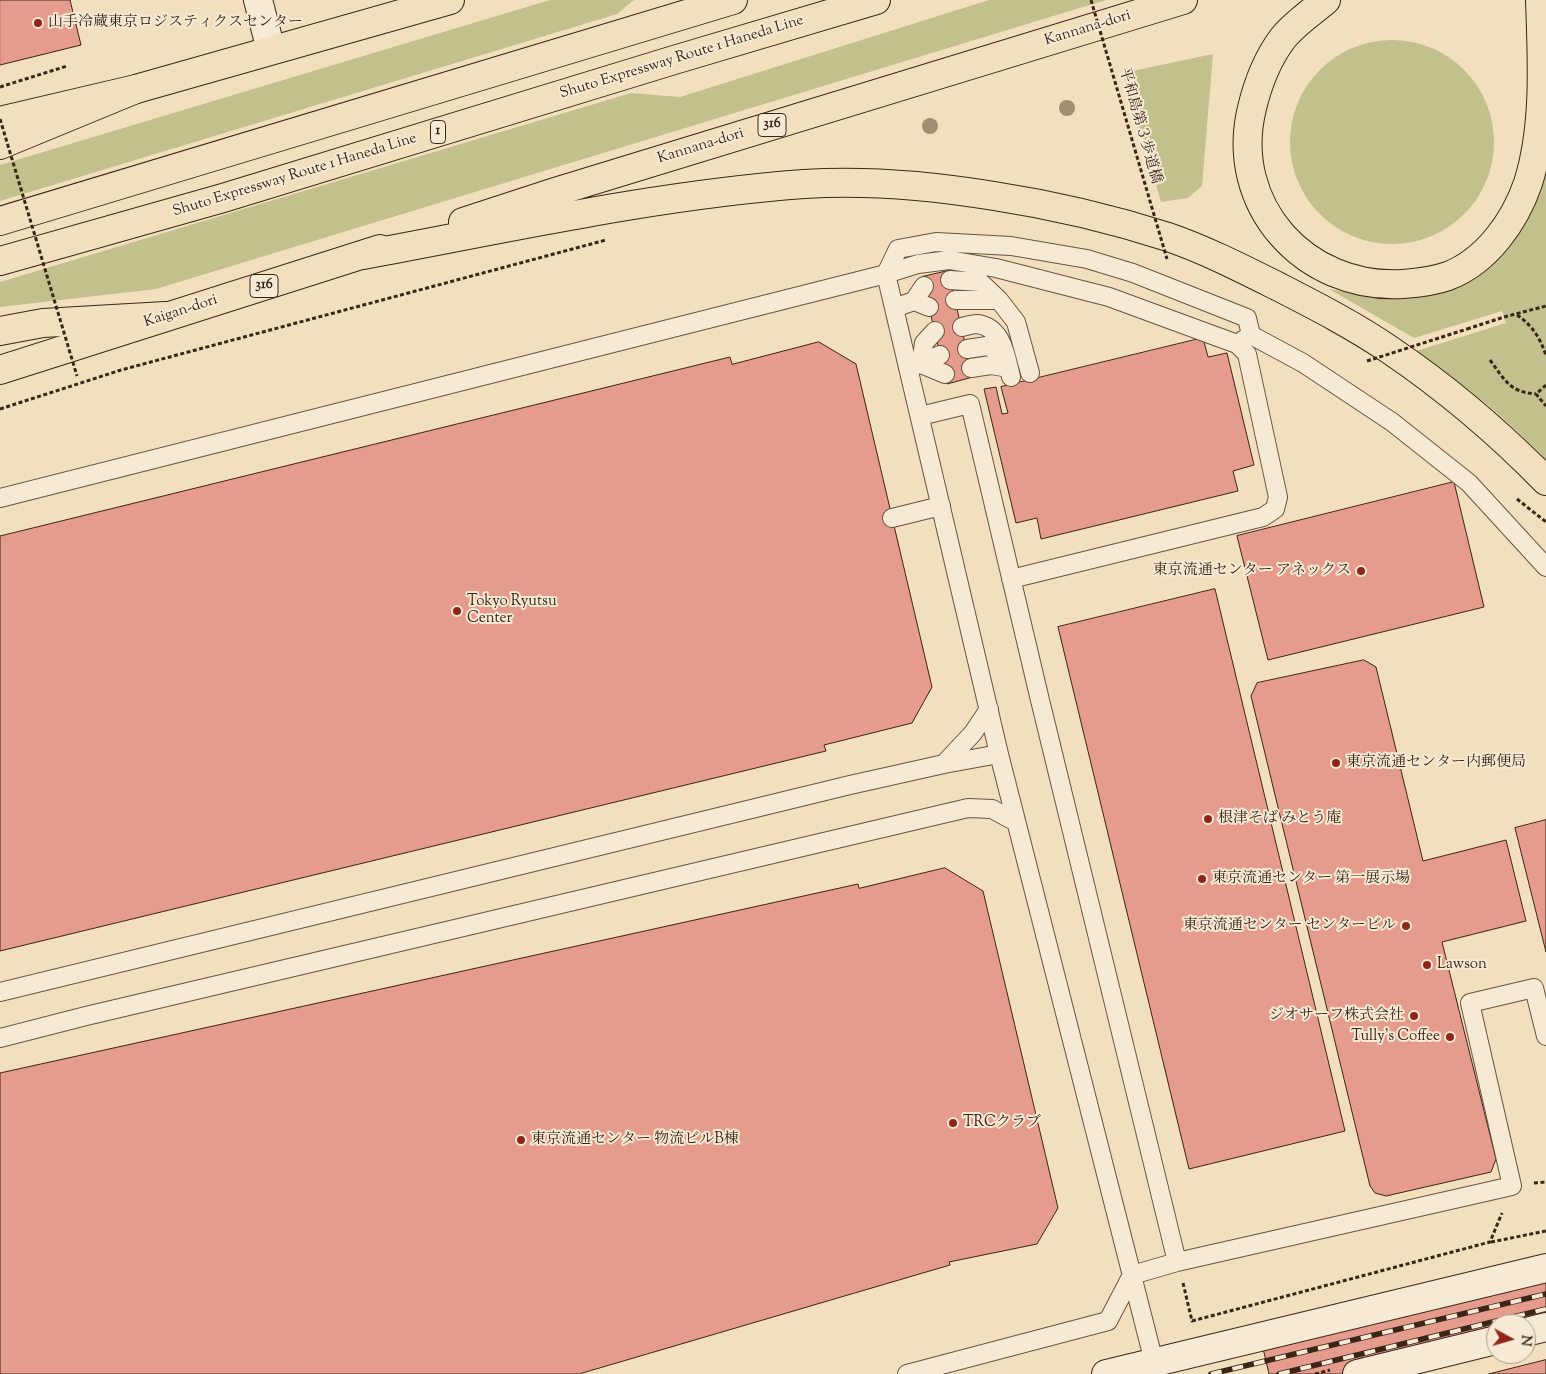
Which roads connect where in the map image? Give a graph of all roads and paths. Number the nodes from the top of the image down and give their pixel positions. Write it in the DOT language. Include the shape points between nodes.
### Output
graph roads {
  1 [pos="258,0"];
  2 [pos="450,0"];
  3 [pos="733,0"];
  4 [pos="876,0"];
  5 [pos="1091,0"];
  6 [pos="1184,0"];
  7 [pos="1326,0"];
  8 [pos="1540,0"];
  9 [pos="271,50"];
  10 [pos="67,66"];
  11 [pos="0,87"];
  12 [pos="136,89"];
  13 [pos="0,120"];
  14 [pos="0,145"];
  15 [pos="0,221"];
  16 [pos="363,255"];
  17 [pos="1166,259"];
  18 [pos="0,261"];
  19 [pos="886,274"];
  20 [pos="950,280"];
  21 [pos="922,298"];
  22 [pos="955,300"];
  23 [pos="999,300"];
  24 [pos="1546,306"];
  25 [pos="894,308"];
  26 [pos="1516,314"];
  27 [pos="166,316"];
  28 [pos="962,327"];
  29 [pos="0,331"];
  30 [pos="935,331"];
  31 [pos="1244,340"];
  32 [pos="967,349"];
  33 [pos="940,355"];
  34 [pos="1546,356"];
  35 [pos="1490,360"];
  36 [pos="1367,361"];
  37 [pos="915,366"];
  38 [pos="1008,366"];
  39 [pos="971,368"];
  40 [pos="0,370"];
  41 [pos="1030,373"];
  42 [pos="945,374"];
  43 [pos="77,376"];
  44 [pos="1546,385"];
  45 [pos="1536,394"];
  46 [pos="1546,406"];
  47 [pos="920,416"];
  48 [pos="1546,481"];
  49 [pos="0,498"];
  50 [pos="941,506"];
  51 [pos="892,518"];
  52 [pos="1546,567"];
  53 [pos="1011,579"];
  54 [pos="989,709"];
  55 [pos="999,754"];
  56 [pos="944,764"];
  57 [pos="1016,822"];
  58 [pos="0,992"];
  59 [pos="1546,1036"];
  60 [pos="0,1038"];
  61 [pos="1546,1182"];
  62 [pos="1512,1186"];
  63 [pos="1546,1231"];
  64 [pos="1490,1242"];
  65 [pos="1178,1262"];
  66 [pos="1546,1268"];
  67 [pos="1132,1275"];
  68 [pos="1486,1342"];
  69 [pos="1154,1362"];
  70 [pos="907,1374"];
  71 [pos="1106,1374"];
  72 [pos="1357,1374"];
  1 -- 9 [label="street"];
  2 -- 9 [label="main road"];
  3 -- 15 [label="main road"];
  4 -- 18 [label="main road, Shuto Expressway Route 1 Haneda Line / 1" via="223,198"];
  5 -- 17 [label="path, 平和島第３歩道橋, bridge"];
  6 -- 16 [label="main road, Kannana-dori / 316" via="555,192"];
  7 -- 8 [label="main road" via="1284,37 1270,58 1257,88 1247,150 1252,182 1265,212 1284,237 1307,258 1333,273 1361,282 1390,285 1421,283 1449,276 1476,260 1500,236 1517,209 1529,182 1541,117"];
  9 -- 12 [label="main road"];
  10 -- 11 [label="path"];
  12 -- 13 [label="main road"];
  12 -- 14 [label="main road"];
  13 -- 43 [label="path, bridge"];
  16 -- 27 [label="main road, Kaigan-dori / 316"];
  16 -- 48 [label="main road" via="655,201 806,184 952,189 1022,201 1170,238 1238,266 1319,308 1389,350 1456,400"];
  19 -- 25 [label="lane"];
  19 -- 31 [label="lane" via="918,264 949,260 996,268 1109,297"];
  19 -- 31 [label="lane" via="898,250 936,242 1011,246 1087,259 1133,273 1247,318"];
  19 -- 49 [label="lane"];
  20 -- 23 [label="lane" via="980,282"];
  21 -- 25 [label="lane"];
  22 -- 23 [label="lane"];
  23 -- 41 [label="lane" via="1016,322"];
  24 -- 26 [label="path"];
  25 -- 37 [label="lane"];
  26 -- 34 [label="path" via="1534,329"];
  26 -- 36 [label="path, bridge"];
  27 -- 29 [label="main road" via="43,324"];
  27 -- 40 [label="main road, Kaigan-dori / 316"];
  28 -- 38 [label="lane" via="977,324 991,330 1002,342"];
  30 -- 37 [label="lane" via="924,343"];
  31 -- 52 [label="lane" via="1303,363 1392,422 1469,483"];
  31 -- 53 [label="lane" via="1278,497 1275,509 1263,517"];
  32 -- 38 [label="lane" via="987,346"];
  33 -- 37 [label="lane"];
  35 -- 45 [label="path" via="1516,391"];
  37 -- 42 [label="lane"];
  37 -- 47 [label="lane"];
  38 -- 39 [label="lane"];
  44 -- 45 [label="path"];
  45 -- 46 [label="path"];
  47 -- 50 [label="lane"];
  47 -- 53 [label="lane" via="970,404"];
  50 -- 51 [label="lane"];
  50 -- 54 [label="lane"];
  53 -- 65 [label="lane"];
  54 -- 55 [label="lane"];
  54 -- 56 [label="lane" via="973,733"];
  55 -- 56 [label="lane"];
  55 -- 57 [label="lane"];
  56 -- 58 [label="lane"];
  57 -- 60 [label="lane" via="992,809 968,808"];
  57 -- 67 [label="lane"];
  59 -- 62 [label="lane" via="1534,988 1470,1003"];
  61 -- 62 [label="path"];
  62 -- 64 [label="path"];
  62 -- 65 [label="lane"];
  63 -- 64 [label="path"];
  64 -- 65 [label="path" via="1192,1321"];
  65 -- 67 [label="lane"];
  66 -- 69 [label="street"];
  67 -- 69 [label="lane"];
  67 -- 70 [label="lane" via="1108,1321"];
  68 -- 72 [label="street"];
  69 -- 71 [label="street"];
}
